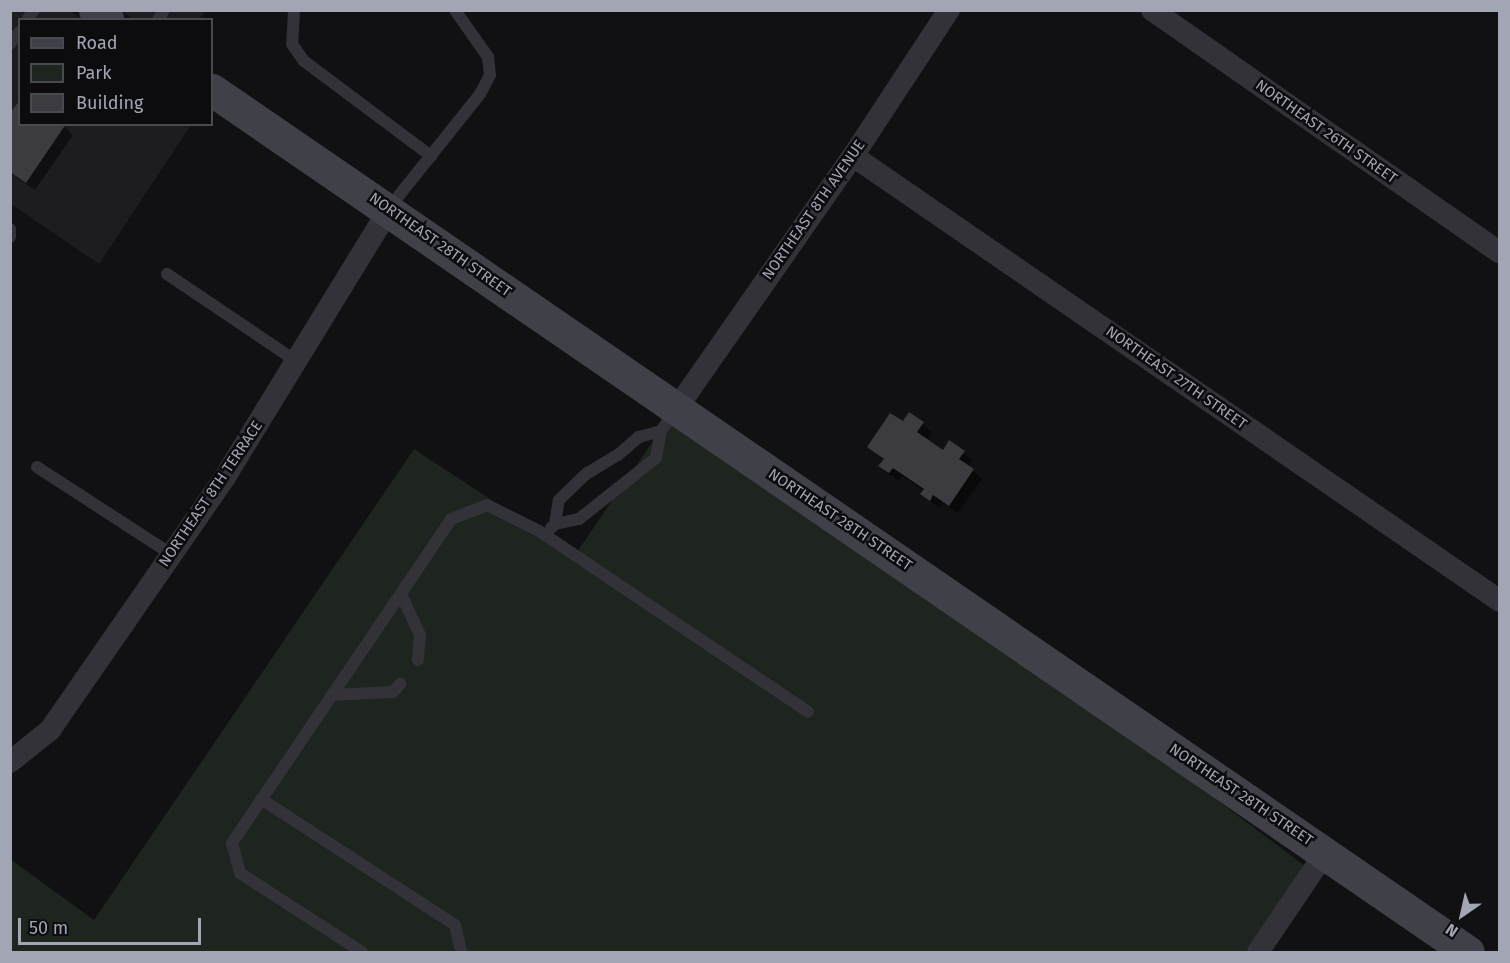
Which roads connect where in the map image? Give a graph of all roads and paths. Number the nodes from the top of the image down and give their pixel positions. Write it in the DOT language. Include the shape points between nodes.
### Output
graph roads {
  1 [pos="294,10"];
  2 [pos="455,10"];
  3 [pos="949,10"];
  4 [pos="1152,10"];
  5 [pos="213,91"];
  6 [pos="431,156"];
  7 [pos="852,156"];
  8 [pos="388,209"];
  9 [pos="10,229"];
  10 [pos="10,237"];
  11 [pos="1500,253"];
  12 [pos="167,274"];
  13 [pos="296,361"];
  14 [pos="669,419"];
  15 [pos="37,467"];
  16 [pos="555,524"];
  17 [pos="544,535"];
  18 [pos="171,554"];
  19 [pos="401,594"];
  20 [pos="1500,601"];
  21 [pos="418,660"];
  22 [pos="400,684"];
  23 [pos="332,695"];
  24 [pos="808,712"];
  25 [pos="10,762"];
  26 [pos="261,799"];
  27 [pos="1325,854"];
  28 [pos="362,952"];
  29 [pos="461,952"];
  30 [pos="1258,952"];
  31 [pos="1468,952"];
  1 -- 6 [label="lane" via="292,44 304,61"];
  2 -- 6 [label="lane" via="488,57 490,75 480,94"];
  3 -- 7 [label="street, NORTHEAST 8TH AVENUE"];
  4 -- 11 [label="street, NORTHEAST 26TH STREET"];
  5 -- 8 [label="street, NORTHEAST 28TH STREET"];
  6 -- 8 [label="lane"];
  7 -- 14 [label="street, NORTHEAST 8TH AVENUE"];
  7 -- 20 [label="street, NORTHEAST 27TH STREET"];
  8 -- 13 [label="street, NORTHEAST 8TH TERRACE"];
  8 -- 14 [label="street, NORTHEAST 28TH STREET"];
  9 -- 10 [label="lane"];
  12 -- 13 [label="lane"];
  13 -- 18 [label="street, NORTHEAST 8TH TERRACE" via="225,477"];
  14 -- 16 [label="lane" via="586,474 559,500"];
  14 -- 16 [label="lane" via="656,458 579,519"];
  14 -- 27 [label="street, NORTHEAST 28TH STREET"];
  15 -- 18 [label="lane"];
  16 -- 17 [label="lane"];
  17 -- 19 [label="lane" via="487,505 451,519"];
  17 -- 24 [label="lane"];
  18 -- 25 [label="street, NORTHEAST 8TH TERRACE" via="50,730"];
  19 -- 21 [label="lane" via="420,635"];
  19 -- 23 [label="lane"];
  22 -- 23 [label="lane" via="393,692"];
  23 -- 26 [label="lane"];
  26 -- 28 [label="lane" via="231,843 240,873"];
  26 -- 29 [label="lane" via="456,925"];
  27 -- 30 [label="street"];
  27 -- 31 [label="street, NORTHEAST 28TH STREET"];
}
